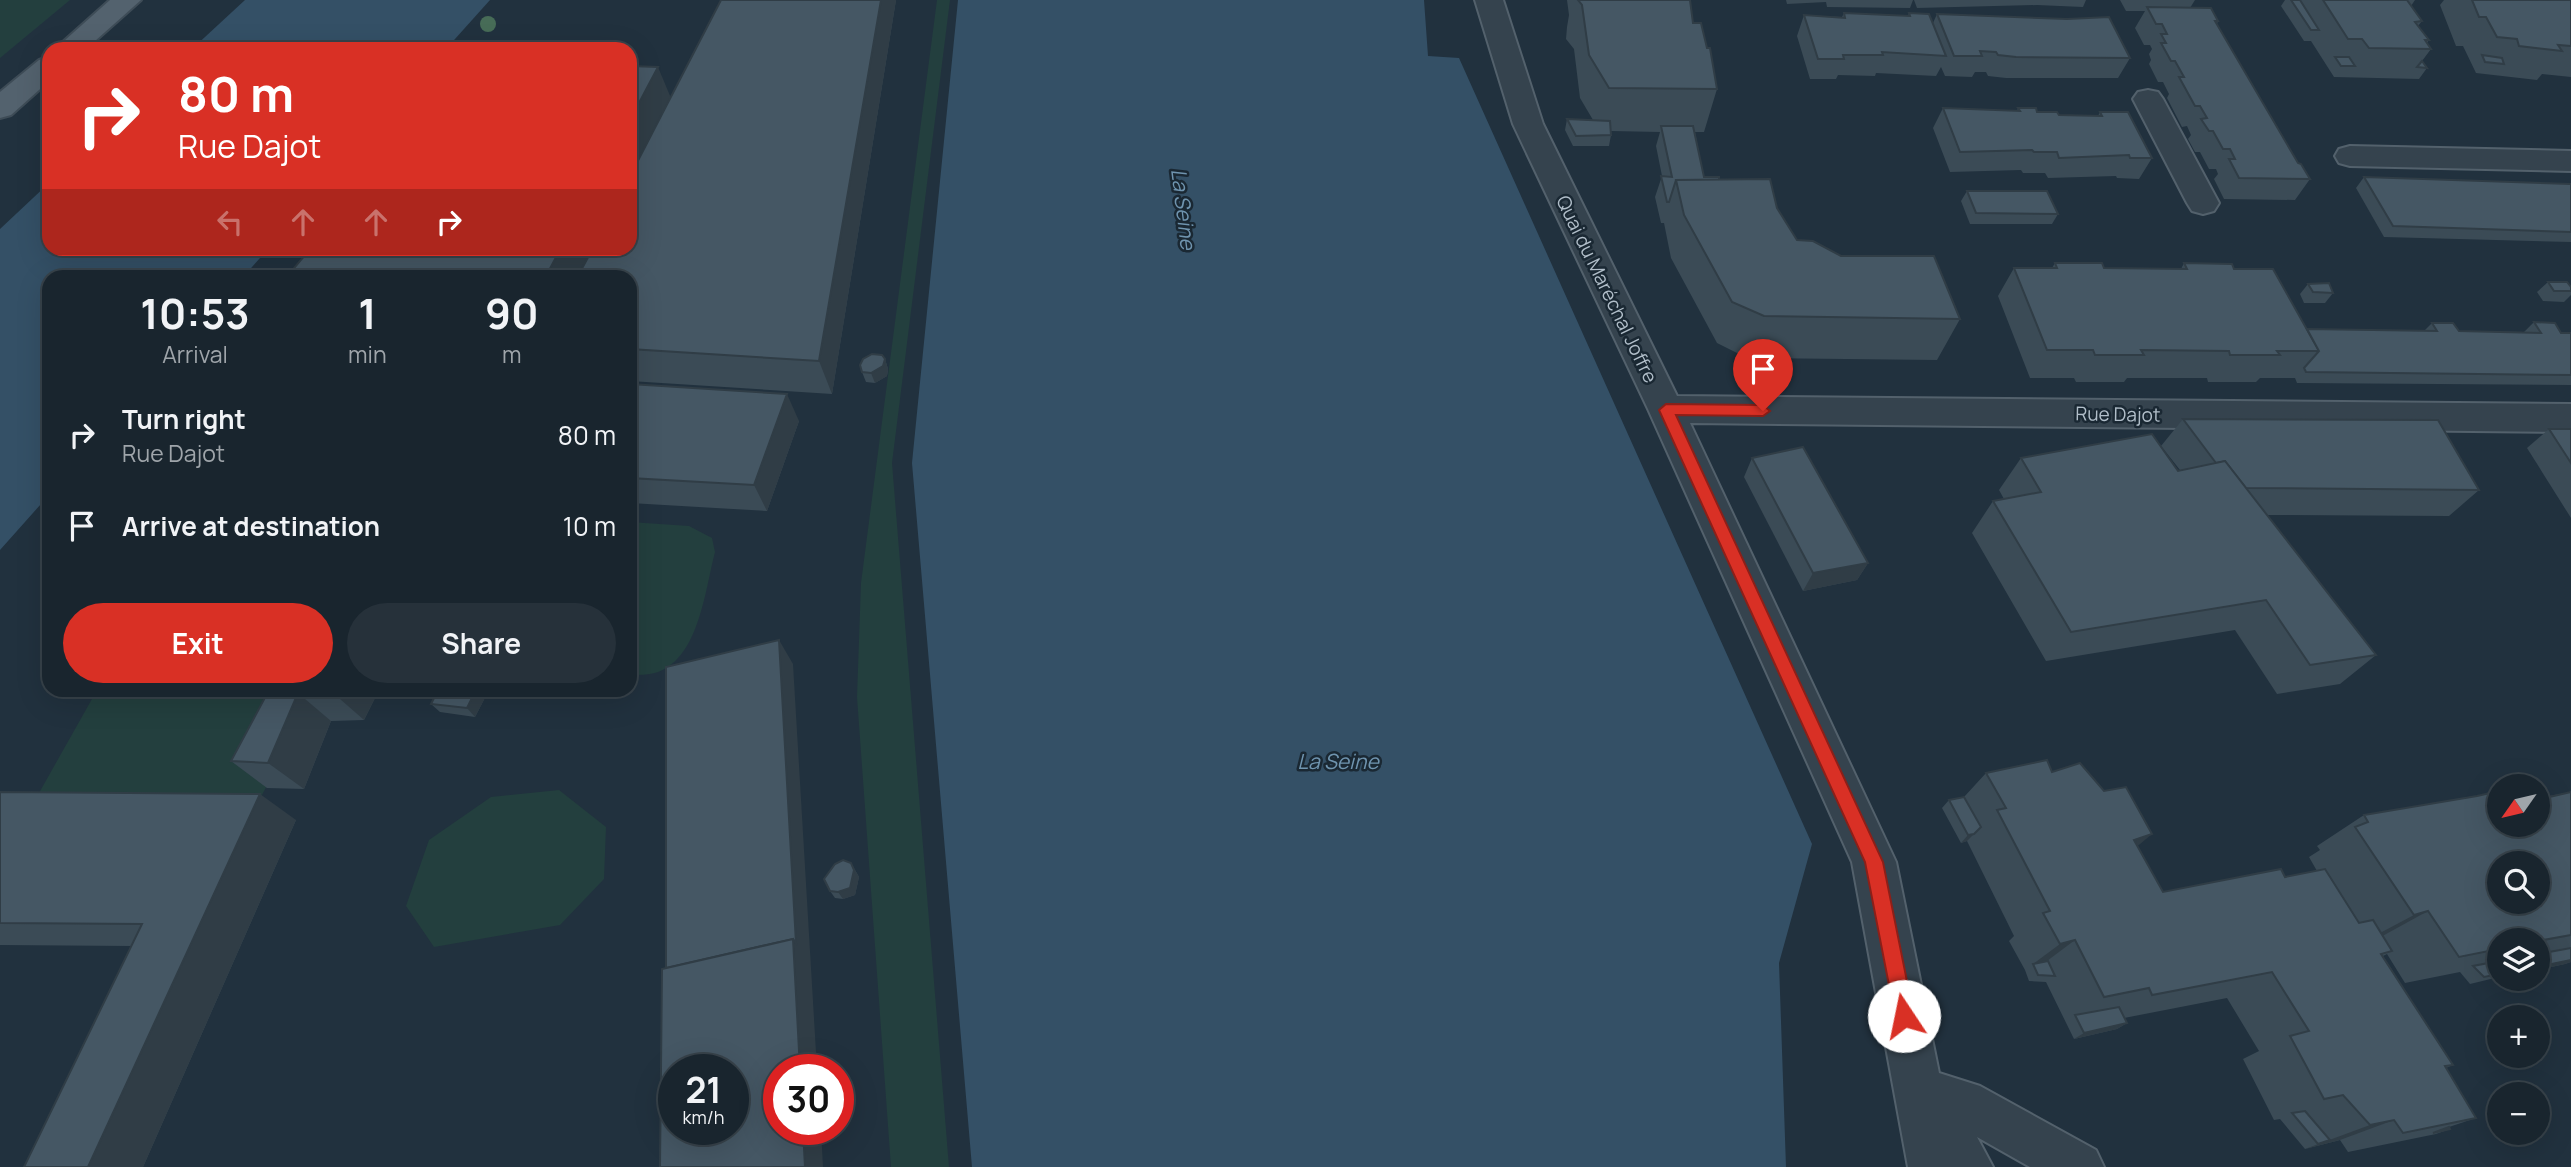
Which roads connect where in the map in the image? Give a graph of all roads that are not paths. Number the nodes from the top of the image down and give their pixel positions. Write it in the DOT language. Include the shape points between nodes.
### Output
graph roads {
  1 [pos="127,0"];
  2 [pos="1489,0"];
  3 [pos="77,42"];
  4 [pos="42,72"];
  5 [pos="2148,99"];
  6 [pos="0,108"];
  7 [pos="2350,156"];
  8 [pos="2571,161"];
  9 [pos="2203,203"];
  10 [pos="1666,410"];
  11 [pos="2571,418"];
  12 [pos="1920,1093"];
  13 [pos="1933,1167"];
  14 [pos="1968,1167"];
  15 [pos="2079,1167"];
  1 -- 3 [label="main road"];
  2 -- 10 [label="street, Quai du Maréchal Joffre" via="1528,124"];
  4 -- 6 [label="main road"];
  5 -- 9 [label="street"];
  7 -- 8 [label="street"];
  10 -- 11 [label="street, Rue Dajot"];
  10 -- 12 [label="street, Quai du Maréchal Joffre" via="1874,862"];
  12 -- 13 [label="street, Quai du Maréchal Joffre"];
  12 -- 14 [label="street"];
  12 -- 15 [label="street" via="1963,1103"];
}
